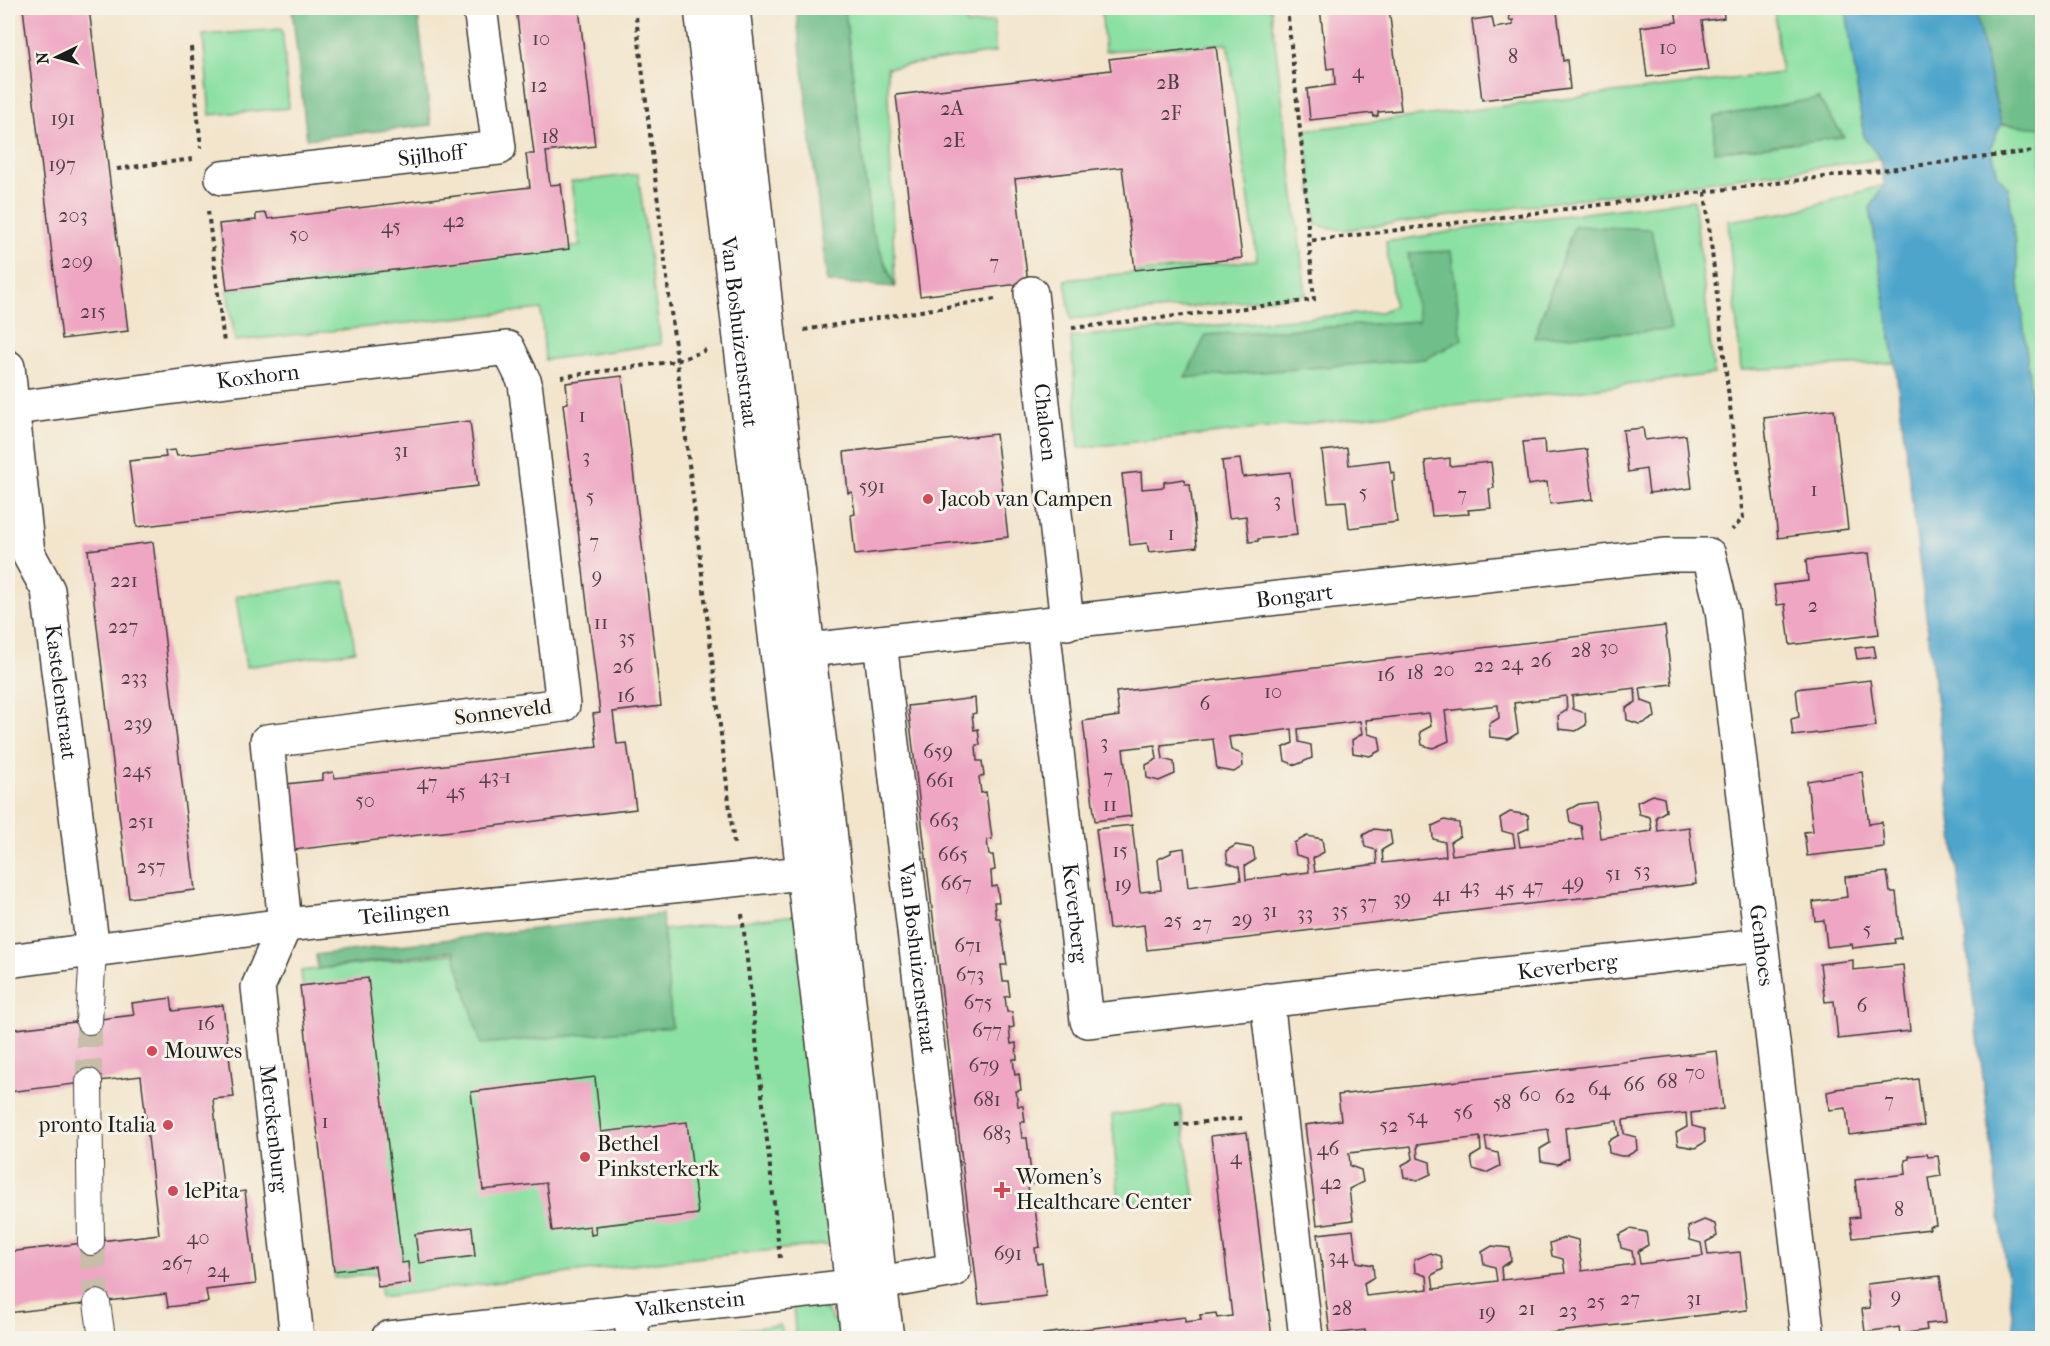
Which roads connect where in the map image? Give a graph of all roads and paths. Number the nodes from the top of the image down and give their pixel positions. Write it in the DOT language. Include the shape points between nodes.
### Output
graph roads {
  1 [pos="480,8"];
  2 [pos="635,8"];
  3 [pos="701,8"];
  4 [pos="733,8"];
  5 [pos="1287,8"];
  6 [pos="191,47"];
  7 [pos="2043,150"];
  8 [pos="117,169"];
  9 [pos="222,178"];
  10 [pos="1705,192"];
  11 [pos="1309,241"];
  12 [pos="1031,293"];
  13 [pos="1035,332"];
  14 [pos="754,337"];
  15 [pos="508,348"];
  16 [pos="677,361"];
  17 [pos="8,368"];
  18 [pos="228,380"];
  19 [pos="525,383"];
  20 [pos="10,409"];
  21 [pos="1708,555"];
  22 [pos="1055,624"];
  23 [pos="880,642"];
  24 [pos="809,650"];
  25 [pos="777,655"];
  26 [pos="835,869"];
  27 [pos="803,873"];
  28 [pos="738,881"];
  29 [pos="285,925"];
  30 [pos="1761,945"];
  31 [pos="93,951"];
  32 [pos="8,961"];
  33 [pos="1267,1000"];
  34 [pos="88,1021"];
  35 [pos="89,1082"];
  36 [pos="1280,1114"];
  37 [pos="1175,1125"];
  38 [pos="90,1242"];
  39 [pos="866,1285"];
  40 [pos="784,1294"];
  41 [pos="97,1303"];
  42 [pos="631,1324"];
  43 [pos="102,1338"];
  44 [pos="297,1338"];
  45 [pos="388,1338"];
  46 [pos="858,1338"];
  47 [pos="887,1338"];
  48 [pos="1306,1338"];
  49 [pos="1808,1338"];
  1 -- 9 [label="street, Sijlhoff" via="499,148"];
  2 -- 16 [label="path"];
  3 -- 14 [label="street, Van Boshuizenstraat"];
  4 -- 14 [label="street, Van Boshuizenstraat"];
  5 -- 11 [label="path"];
  6 -- 8 [label="path" via="202,158"];
  7 -- 10 [label="path"];
  9 -- 18 [label="path" via="206,189"];
  10 -- 11 [label="path"];
  10 -- 21 [label="path" via="1743,518"];
  11 -- 13 [label="path" via="1314,300"];
  12 -- 13 [label="street, Chaloen"];
  12 -- 14 [label="path"];
  13 -- 22 [label="street, Chaloen"];
  14 -- 16 [label="path"];
  14 -- 24 [label="street, Van Boshuizenstraat"];
  14 -- 25 [label="street, Van Boshuizenstraat"];
  15 -- 18 [label="street, Koxhorn"];
  15 -- 19 [label="street, Sonneveld"];
  16 -- 19 [label="path"];
  16 -- 28 [label="path"];
  17 -- 20 [label="street, Kastelenstraat"];
  18 -- 20 [label="street, Koxhorn"];
  19 -- 29 [label="street, Sonneveld" via="562,705 267,741"];
  20 -- 31 [label="street, Kastelenstraat" via="28,553 48,590"];
  21 -- 22 [label="street, Bongart" via="1655,556"];
  21 -- 30 [label="street, Genhoes" via="1722,610"];
  22 -- 23 [label="street, Bongart"];
  22 -- 33 [label="street, Keverberg" via="1087,1021"];
  23 -- 24 [label="street"];
  23 -- 39 [label="street, Van Boshuizenstraat" via="954,1270"];
  24 -- 25 [label="street"];
  24 -- 26 [label="street, Van Boshuizenstraat"];
  25 -- 27 [label="street, Van Boshuizenstraat"];
  26 -- 27 [label="street"];
  26 -- 39 [label="street, Van Boshuizenstraat"];
  27 -- 28 [label="street, Teilingen"];
  27 -- 39 [label="street, Van Boshuizenstraat"];
  28 -- 29 [label="street, Teilingen"];
  28 -- 40 [label="path"];
  29 -- 31 [label="street, Teilingen"];
  29 -- 44 [label="street, Merckenburg" via="258,987"];
  30 -- 33 [label="street, Keverberg"];
  30 -- 49 [label="street, Genhoes"];
  31 -- 32 [label="street, Teilingen"];
  31 -- 34 [label="street, Kastelenstraat"];
  33 -- 36 [label="street"];
  35 -- 38 [label="street"];
  36 -- 37 [label="path"];
  36 -- 48 [label="street"];
  39 -- 40 [label="street, Valkenstein"];
  39 -- 46 [label="street, Van Boshuizenstraat"];
  39 -- 47 [label="street, Van Boshuizenstraat"];
  40 -- 42 [label="street, Valkenstein"];
  41 -- 43 [label="street"];
  42 -- 45 [label="street, Valkenstein"];
}
